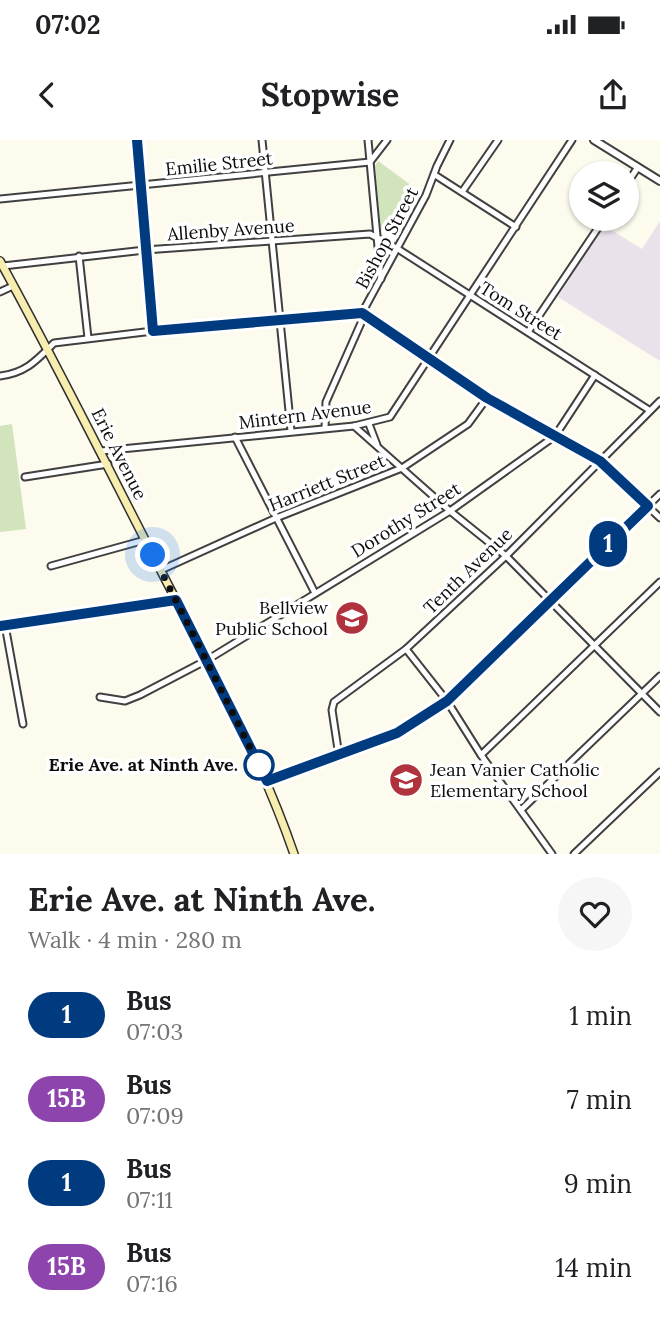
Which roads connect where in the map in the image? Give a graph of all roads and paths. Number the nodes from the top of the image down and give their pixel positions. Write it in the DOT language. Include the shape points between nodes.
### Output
graph roads {
  1 [pos="136,140"];
  2 [pos="262,140"];
  3 [pos="368,140"];
  4 [pos="387,140"];
  5 [pos="450,140"];
  6 [pos="498,140"];
  7 [pos="572,140"];
  8 [pos="594,140"];
  9 [pos="628,161"];
  10 [pos="370,162"];
  11 [pos="639,168"];
  12 [pos="265,173"];
  13 [pos="435,175"];
  14 [pos="660,181"];
  15 [pos="139,186"];
  16 [pos="462,192"];
  17 [pos="0,199"];
  18 [pos="516,227"];
  19 [pos="596,231"];
  20 [pos="377,237"];
  21 [pos="271,242"];
  22 [pos="398,249"];
  23 [pos="145,250"];
  24 [pos="79,257"];
  25 [pos="1,263"];
  26 [pos="381,279"];
  27 [pos="13,286"];
  28 [pos="0,292"];
  29 [pos="471,296"];
  30 [pos="362,313"];
  31 [pos="279,319"];
  32 [pos="153,331"];
  33 [pos="528,332"];
  34 [pos="88,338"];
  35 [pos="47,350"];
  36 [pos="430,358"];
  37 [pos="595,375"];
  38 [pos="0,376"];
  39 [pos="487,398"];
  40 [pos="660,401"];
  41 [pos="649,410"];
  42 [pos="369,424"];
  43 [pos="354,426"];
  44 [pos="325,428"];
  45 [pos="291,431"];
  46 [pos="555,436"];
  47 [pos="235,437"];
  48 [pos="377,445"];
  49 [pos="101,451"];
  50 [pos="600,461"];
  51 [pos="108,464"];
  52 [pos="402,468"];
  53 [pos="25,477"];
  54 [pos="660,494"];
  55 [pos="648,506"];
  56 [pos="450,511"];
  57 [pos="276,518"];
  58 [pos="660,518"];
  59 [pos="145,540"];
  60 [pos="506,556"];
  61 [pos="51,566"];
  62 [pos="160,570"];
  63 [pos="660,582"];
  64 [pos="315,593"];
  65 [pos="176,600"];
  66 [pos="549,601"];
  67 [pos="2,626"];
  68 [pos="595,646"];
  69 [pos="406,649"];
  70 [pos="207,660"];
  71 [pos="660,676"];
  72 [pos="642,693"];
  73 [pos="100,697"];
  74 [pos="447,701"];
  75 [pos="660,712"];
  76 [pos="23,724"];
  77 [pos="481,755"];
  78 [pos="339,756"];
  79 [pos="660,772"];
  80 [pos="267,781"];
  81 [pos="521,810"];
  82 [pos="294,854"];
  83 [pos="552,854"];
  84 [pos="573,854"];
  1 -- 15 [label="street"];
  2 -- 12 [label="street"];
  3 -- 10 [label="street"];
  4 -- 10 [label="street"];
  5 -- 13 [label="street, Bishop Street"];
  6 -- 16 [label="street"];
  7 -- 18 [label="street, Mintern Avenue"];
  8 -- 9 [label="street"];
  10 -- 12 [label="street, Emilie Street"];
  10 -- 20 [label="street"];
  11 -- 14 [label="street"];
  12 -- 15 [label="street, Emilie Street"];
  12 -- 21 [label="street"];
  13 -- 16 [label="street"];
  13 -- 22 [label="street, Bishop Street"];
  15 -- 17 [label="street, Emilie Street"];
  15 -- 23 [label="street"];
  16 -- 18 [label="street"];
  18 -- 29 [label="street, Mintern Avenue"];
  19 -- 33 [label="street"];
  20 -- 21 [label="street, Allenby Avenue"];
  20 -- 22 [label="street, Tom Street"];
  20 -- 26 [label="street"];
  21 -- 23 [label="street, Allenby Avenue"];
  21 -- 31 [label="street"];
  22 -- 26 [label="street, Bishop Street"];
  22 -- 29 [label="street, Tom Street"];
  23 -- 24 [label="street, Allenby Avenue"];
  23 -- 32 [label="street"];
  24 -- 25 [label="street, Allenby Avenue"];
  24 -- 34 [label="street"];
  25 -- 27 [label="main road, Erie Avenue"];
  26 -- 30 [label="street, Bishop Street"];
  27 -- 28 [label="street"];
  27 -- 35 [label="main road, Erie Avenue"];
  29 -- 33 [label="street, Tom Street"];
  29 -- 36 [label="street, Mintern Avenue"];
  30 -- 31 [label="street"];
  30 -- 36 [label="street"];
  30 -- 44 [label="street, Bishop Street" via="326,402"];
  31 -- 32 [label="street"];
  31 -- 45 [label="street"];
  32 -- 34 [label="street"];
  33 -- 37 [label="street, Tom Street"];
  34 -- 35 [label="street" via="54,343"];
  35 -- 38 [label="street" via="14,374"];
  35 -- 49 [label="main road, Erie Avenue"];
  36 -- 39 [label="street"];
  36 -- 42 [label="street, Mintern Avenue" via="390,417"];
  37 -- 41 [label="street, Tom Street"];
  37 -- 46 [label="street, Dorothy Street"];
  39 -- 46 [label="street"];
  39 -- 52 [label="street, Harriett Street" via="468,424"];
  40 -- 41 [label="street, Tenth Avenue"];
  41 -- 50 [label="street, Tenth Avenue"];
  42 -- 43 [label="street, Mintern Avenue"];
  42 -- 48 [label="street"];
  43 -- 44 [label="street, Mintern Avenue"];
  43 -- 48 [label="street"];
  44 -- 45 [label="street, Mintern Avenue"];
  45 -- 47 [label="street, Mintern Avenue"];
  46 -- 50 [label="street"];
  46 -- 56 [label="street, Dorothy Street"];
  47 -- 49 [label="street, Mintern Avenue"];
  47 -- 57 [label="street"];
  48 -- 52 [label="street"];
  49 -- 51 [label="main road, Erie Avenue"];
  50 -- 55 [label="street"];
  50 -- 60 [label="street, Tenth Avenue"];
  51 -- 53 [label="street"];
  51 -- 59 [label="main road, Erie Avenue"];
  52 -- 56 [label="street"];
  52 -- 57 [label="street, Harriett Street"];
  54 -- 55 [label="street"];
  55 -- 58 [label="street"];
  55 -- 66 [label="street"];
  56 -- 60 [label="street"];
  56 -- 64 [label="street, Dorothy Street"];
  57 -- 62 [label="street, Harriett Street"];
  57 -- 64 [label="street"];
  59 -- 61 [label="street"];
  59 -- 62 [label="main road, Erie Avenue"];
  60 -- 66 [label="street"];
  60 -- 69 [label="street, Tenth Avenue"];
  62 -- 65 [label="main road, Erie Avenue"];
  63 -- 68 [label="street"];
  64 -- 70 [label="street, Dorothy Street"];
  65 -- 67 [label="street"];
  65 -- 70 [label="main road, Erie Avenue"];
  66 -- 68 [label="street"];
  66 -- 74 [label="street"];
  67 -- 76 [label="street"];
  68 -- 72 [label="street"];
  68 -- 77 [label="street"];
  69 -- 74 [label="street"];
  69 -- 78 [label="street, Tenth Avenue" via="334,702 331,710"];
  70 -- 73 [label="street, Dorothy Street" via="125,701"];
  70 -- 80 [label="main road, Erie Avenue"];
  71 -- 72 [label="street"];
  72 -- 75 [label="street"];
  72 -- 81 [label="street"];
  74 -- 77 [label="street"];
  74 -- 78 [label="street" via="397,733"];
  77 -- 81 [label="street"];
  78 -- 80 [label="street"];
  79 -- 84 [label="street"];
  80 -- 82 [label="main road, Erie Avenue"];
  81 -- 83 [label="street"];
}
